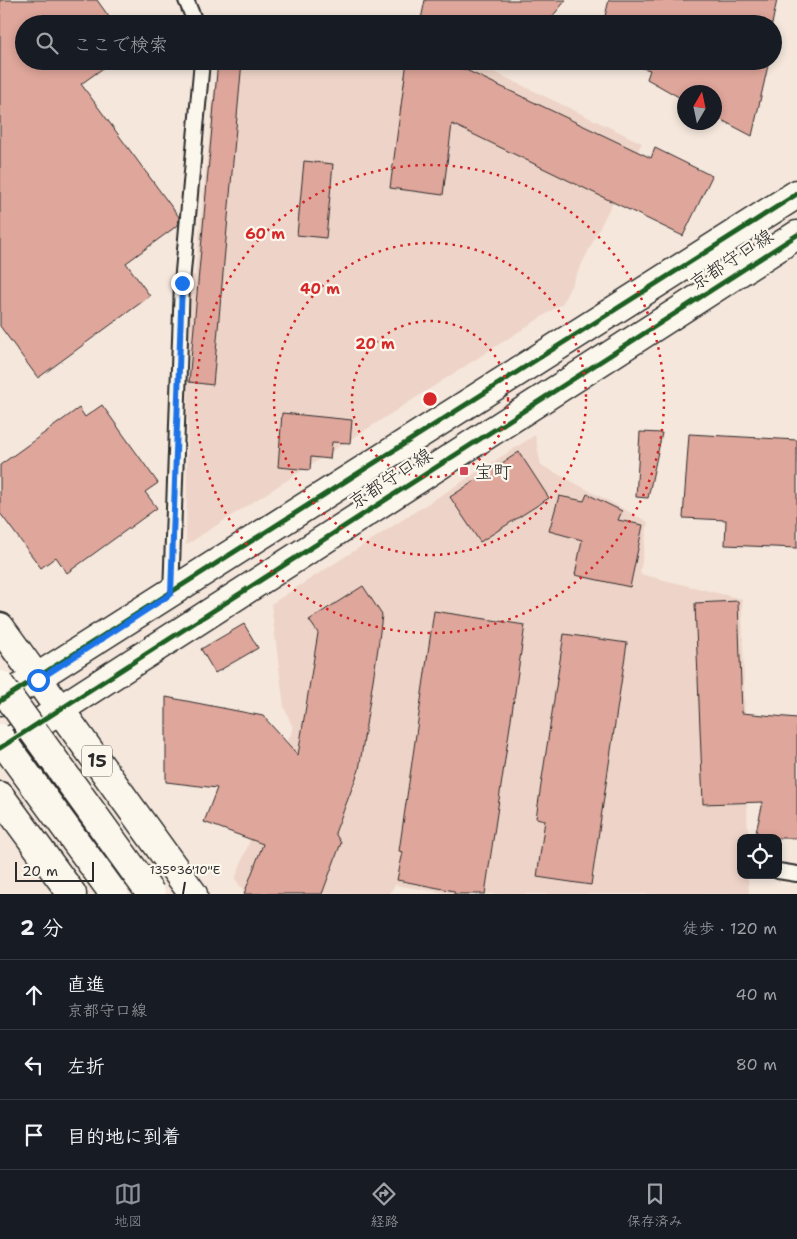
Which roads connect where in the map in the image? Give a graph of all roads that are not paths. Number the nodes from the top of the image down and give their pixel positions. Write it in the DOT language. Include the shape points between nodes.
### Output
graph roads {
  1 [pos="186,0"];
  2 [pos="192,15"];
  3 [pos="201,70"];
  4 [pos="797,194"];
  5 [pos="797,234"];
  6 [pos="171,594"];
  7 [pos="0,627"];
  8 [pos="38,680"];
  9 [pos="0,685"];
  10 [pos="0,702"];
  11 [pos="59,709"];
  12 [pos="0,738"];
  13 [pos="0,748"];
  14 [pos="0,796"];
  15 [pos="782,872"];
  16 [pos="797,874"];
  17 [pos="72,894"];
  18 [pos="114,894"];
  19 [pos="151,894"];
  20 [pos="193,894"];
  1 -- 2 [label="lane"];
  3 -- 6 [label="lane" via="182,283"];
  4 -- 6 [label="main road, 京都守口線"];
  5 -- 11 [label="main road, 京都守口線"];
  6 -- 8 [label="main road, 京都守口線"];
  7 -- 8 [label="main road, 15"];
  8 -- 10 [label="main road, 京都守口線"];
  8 -- 11 [label="main road, 15"];
  9 -- 19 [label="main road, 15, bridge"];
  11 -- 13 [label="main road, 京都守口線"];
  11 -- 20 [label="main road, 15"];
  12 -- 18 [label="main road, bridge"];
  14 -- 17 [label="main road"];
  15 -- 16 [label="lane"];
}
